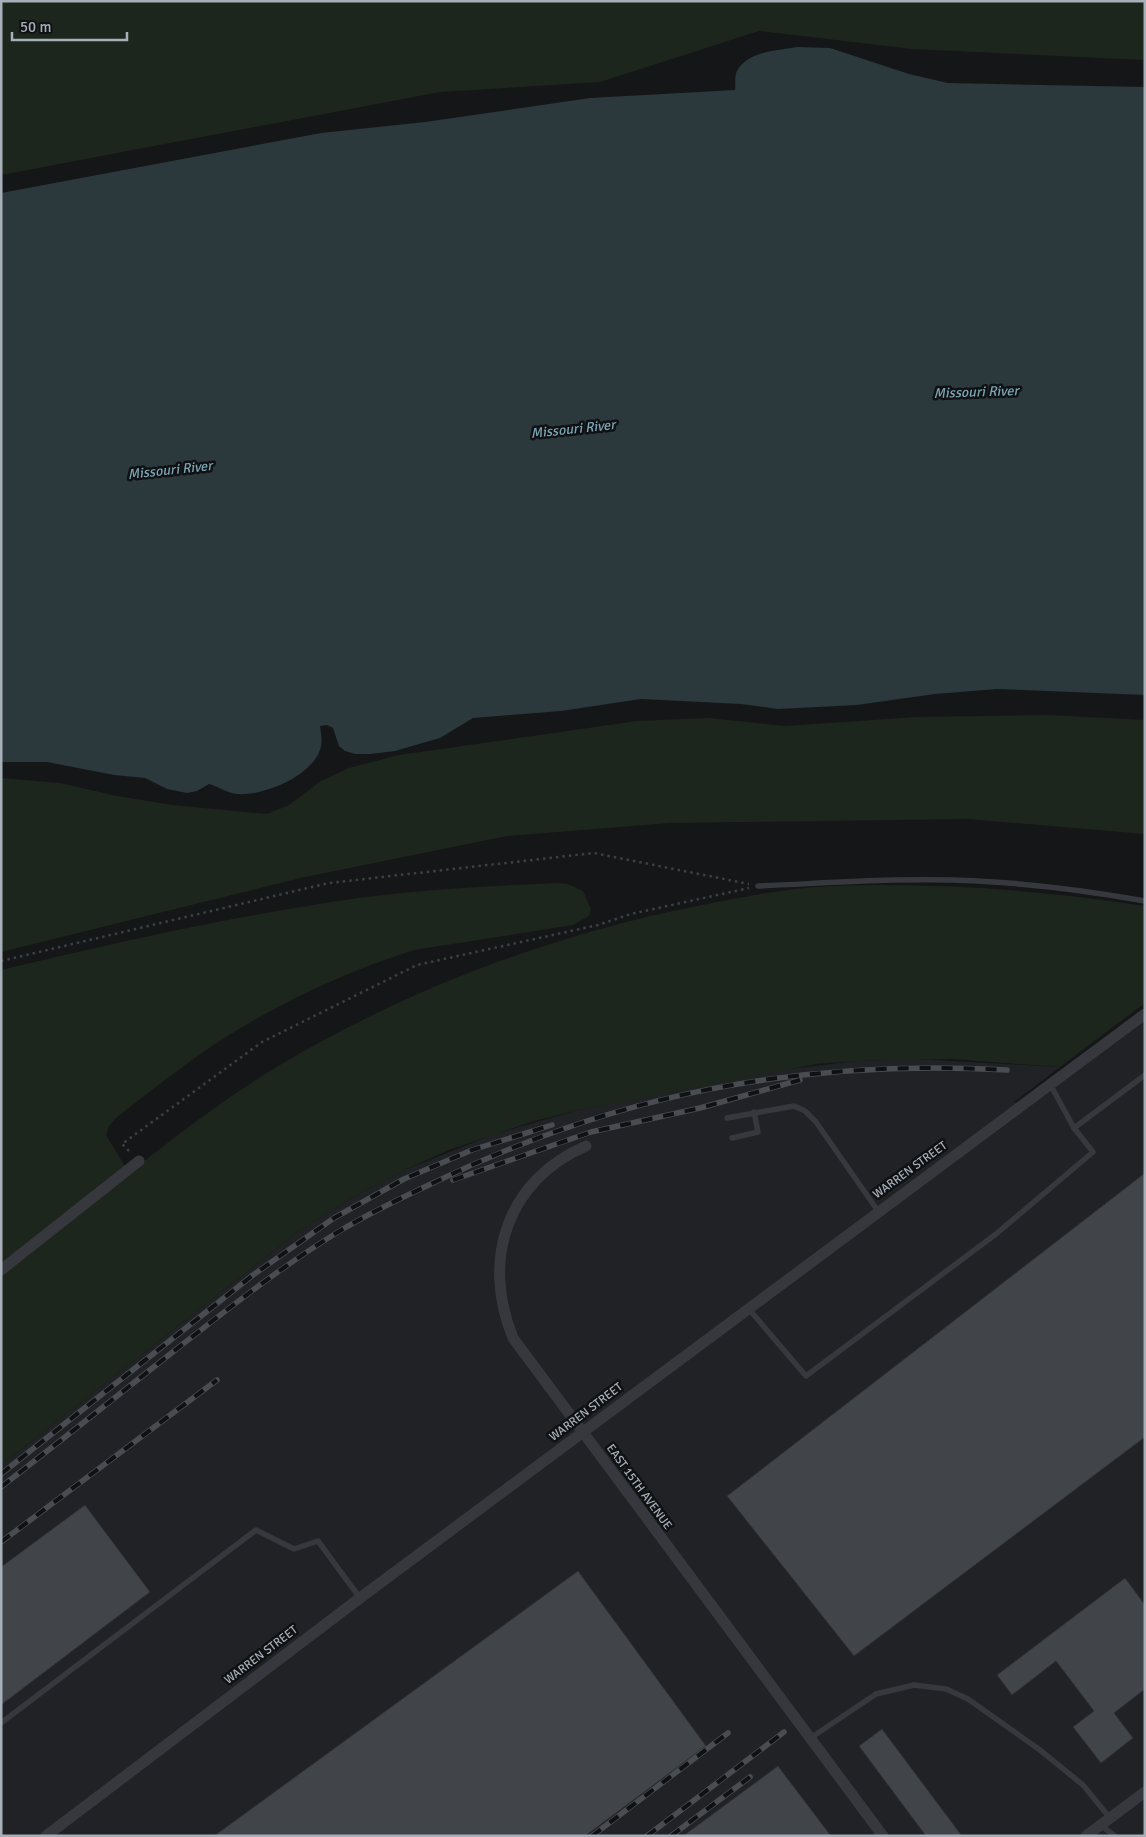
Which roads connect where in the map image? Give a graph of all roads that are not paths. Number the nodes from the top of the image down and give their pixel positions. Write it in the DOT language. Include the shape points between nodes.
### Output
graph roads {
  1 [pos="758,886"];
  2 [pos="1145,901"];
  3 [pos="1145,1014"];
  4 [pos="1145,1075"];
  5 [pos="1050,1084"];
  6 [pos="754,1112"];
  7 [pos="727,1118"];
  8 [pos="1074,1128"];
  9 [pos="732,1138"];
  10 [pos="586,1146"];
  11 [pos="138,1161"];
  12 [pos="878,1211"];
  13 [pos="1,1270"];
  14 [pos="748,1308"];
  15 [pos="582,1432"];
  16 [pos="360,1598"];
  17 [pos="1,1723"];
  18 [pos="809,1738"];
  19 [pos="1145,1792"];
  20 [pos="1110,1818"];
  21 [pos="1100,1825"];
  22 [pos="46,1836"];
  23 [pos="883,1836"];
  24 [pos="1086,1836"];
  25 [pos="1115,1836"];
  1 -- 2 [label="lane" via="867,881 977,881 1082,889"];
  3 -- 5 [label="street, WARREN STREET"];
  4 -- 8 [label="lane"];
  5 -- 8 [label="lane"];
  5 -- 12 [label="street, WARREN STREET"];
  6 -- 7 [label="lane"];
  6 -- 9 [label="lane" via="758,1132"];
  6 -- 12 [label="lane" via="794,1106 805,1111"];
  8 -- 14 [label="lane" via="1093,1152 996,1234 806,1376"];
  10 -- 15 [label="street, EAST 15TH AVENUE" via="556,1162 527,1192 505,1234 499,1257 498,1281 504,1316 513,1338"];
  11 -- 13 [label="street"];
  12 -- 14 [label="street, WARREN STREET"];
  14 -- 15 [label="street, WARREN STREET"];
  15 -- 16 [label="street, WARREN STREET"];
  15 -- 18 [label="street, EAST 15TH AVENUE"];
  16 -- 17 [label="lane" via="318,1541 294,1549 256,1530"];
  16 -- 22 [label="street, WARREN STREET"];
  18 -- 20 [label="lane" via="876,1694 914,1685 946,1689 968,1699 1040,1750 1083,1785"];
  18 -- 23 [label="street, EAST 15TH AVENUE"];
  19 -- 20 [label="street"];
  20 -- 21 [label="street"];
  21 -- 24 [label="street"];
  21 -- 25 [label="lane"];
}
